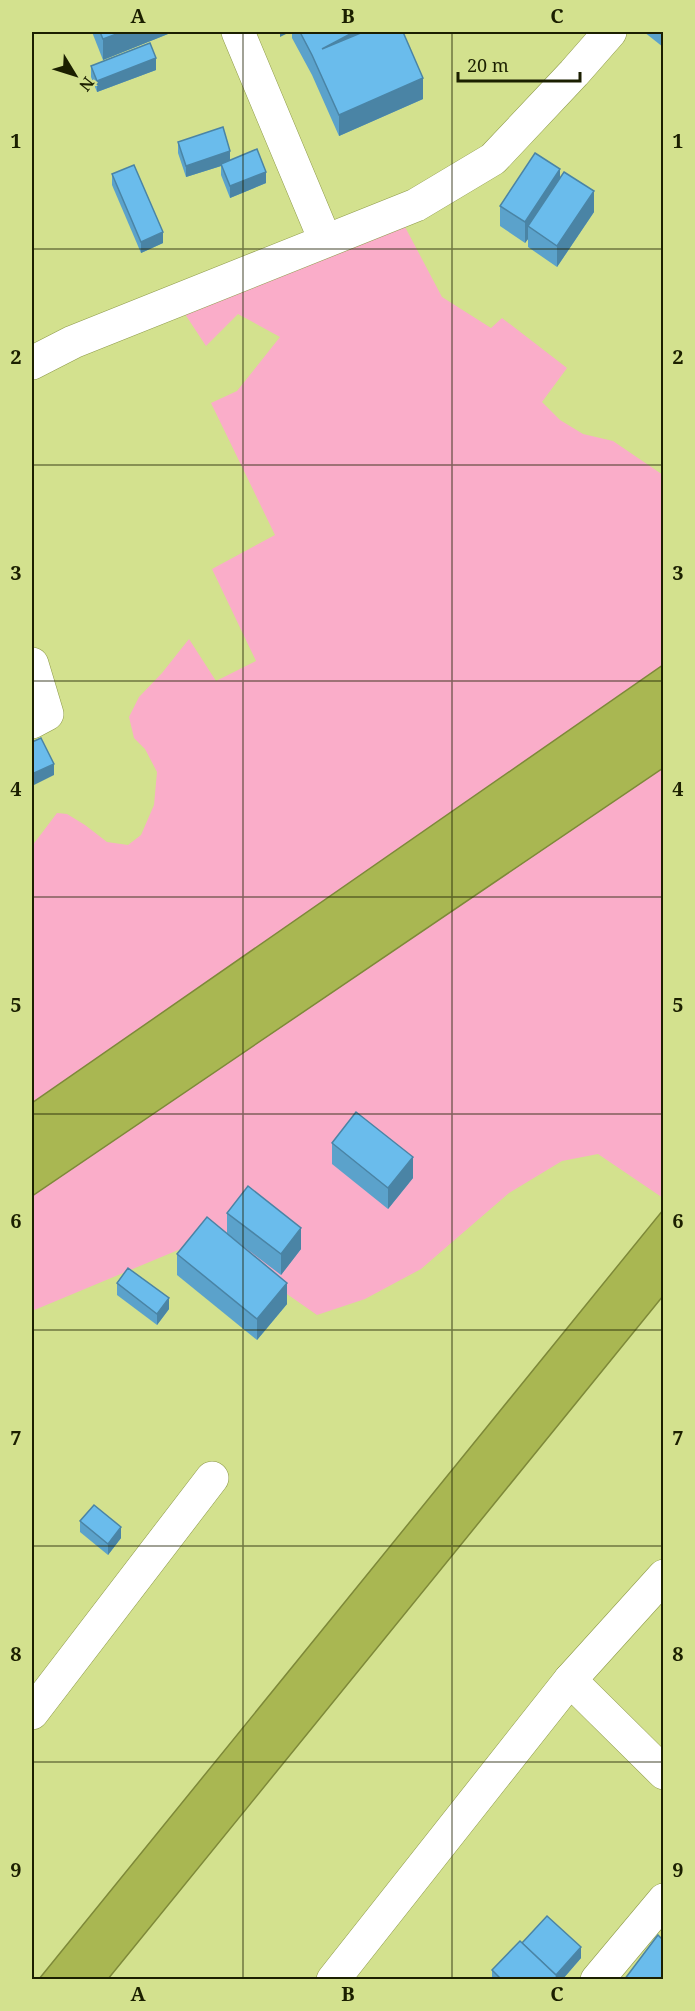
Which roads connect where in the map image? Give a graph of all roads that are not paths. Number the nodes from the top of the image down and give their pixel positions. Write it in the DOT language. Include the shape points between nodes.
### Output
graph roads {
  1 [pos="238,32"];
  2 [pos="610,32"];
  3 [pos="325,240"];
  4 [pos="32,363"];
  5 [pos="32,664"];
  6 [pos="32,722"];
  7 [pos="212,1478"];
  8 [pos="663,1576"];
  9 [pos="570,1680"];
  10 [pos="32,1713"];
  11 [pos="663,1773"];
  12 [pos="663,1900"];
  13 [pos="333,1980"];
  14 [pos="597,1980"];
  1 -- 3 [label="street"];
  2 -- 3 [label="street" via="493,159 416,205"];
  3 -- 4 [label="street" via="73,342"];
  5 -- 6 [label="street" via="47,714"];
  7 -- 10 [label="street"];
  8 -- 9 [label="street"];
  9 -- 11 [label="street"];
  9 -- 13 [label="street"];
  12 -- 14 [label="street"];
}
